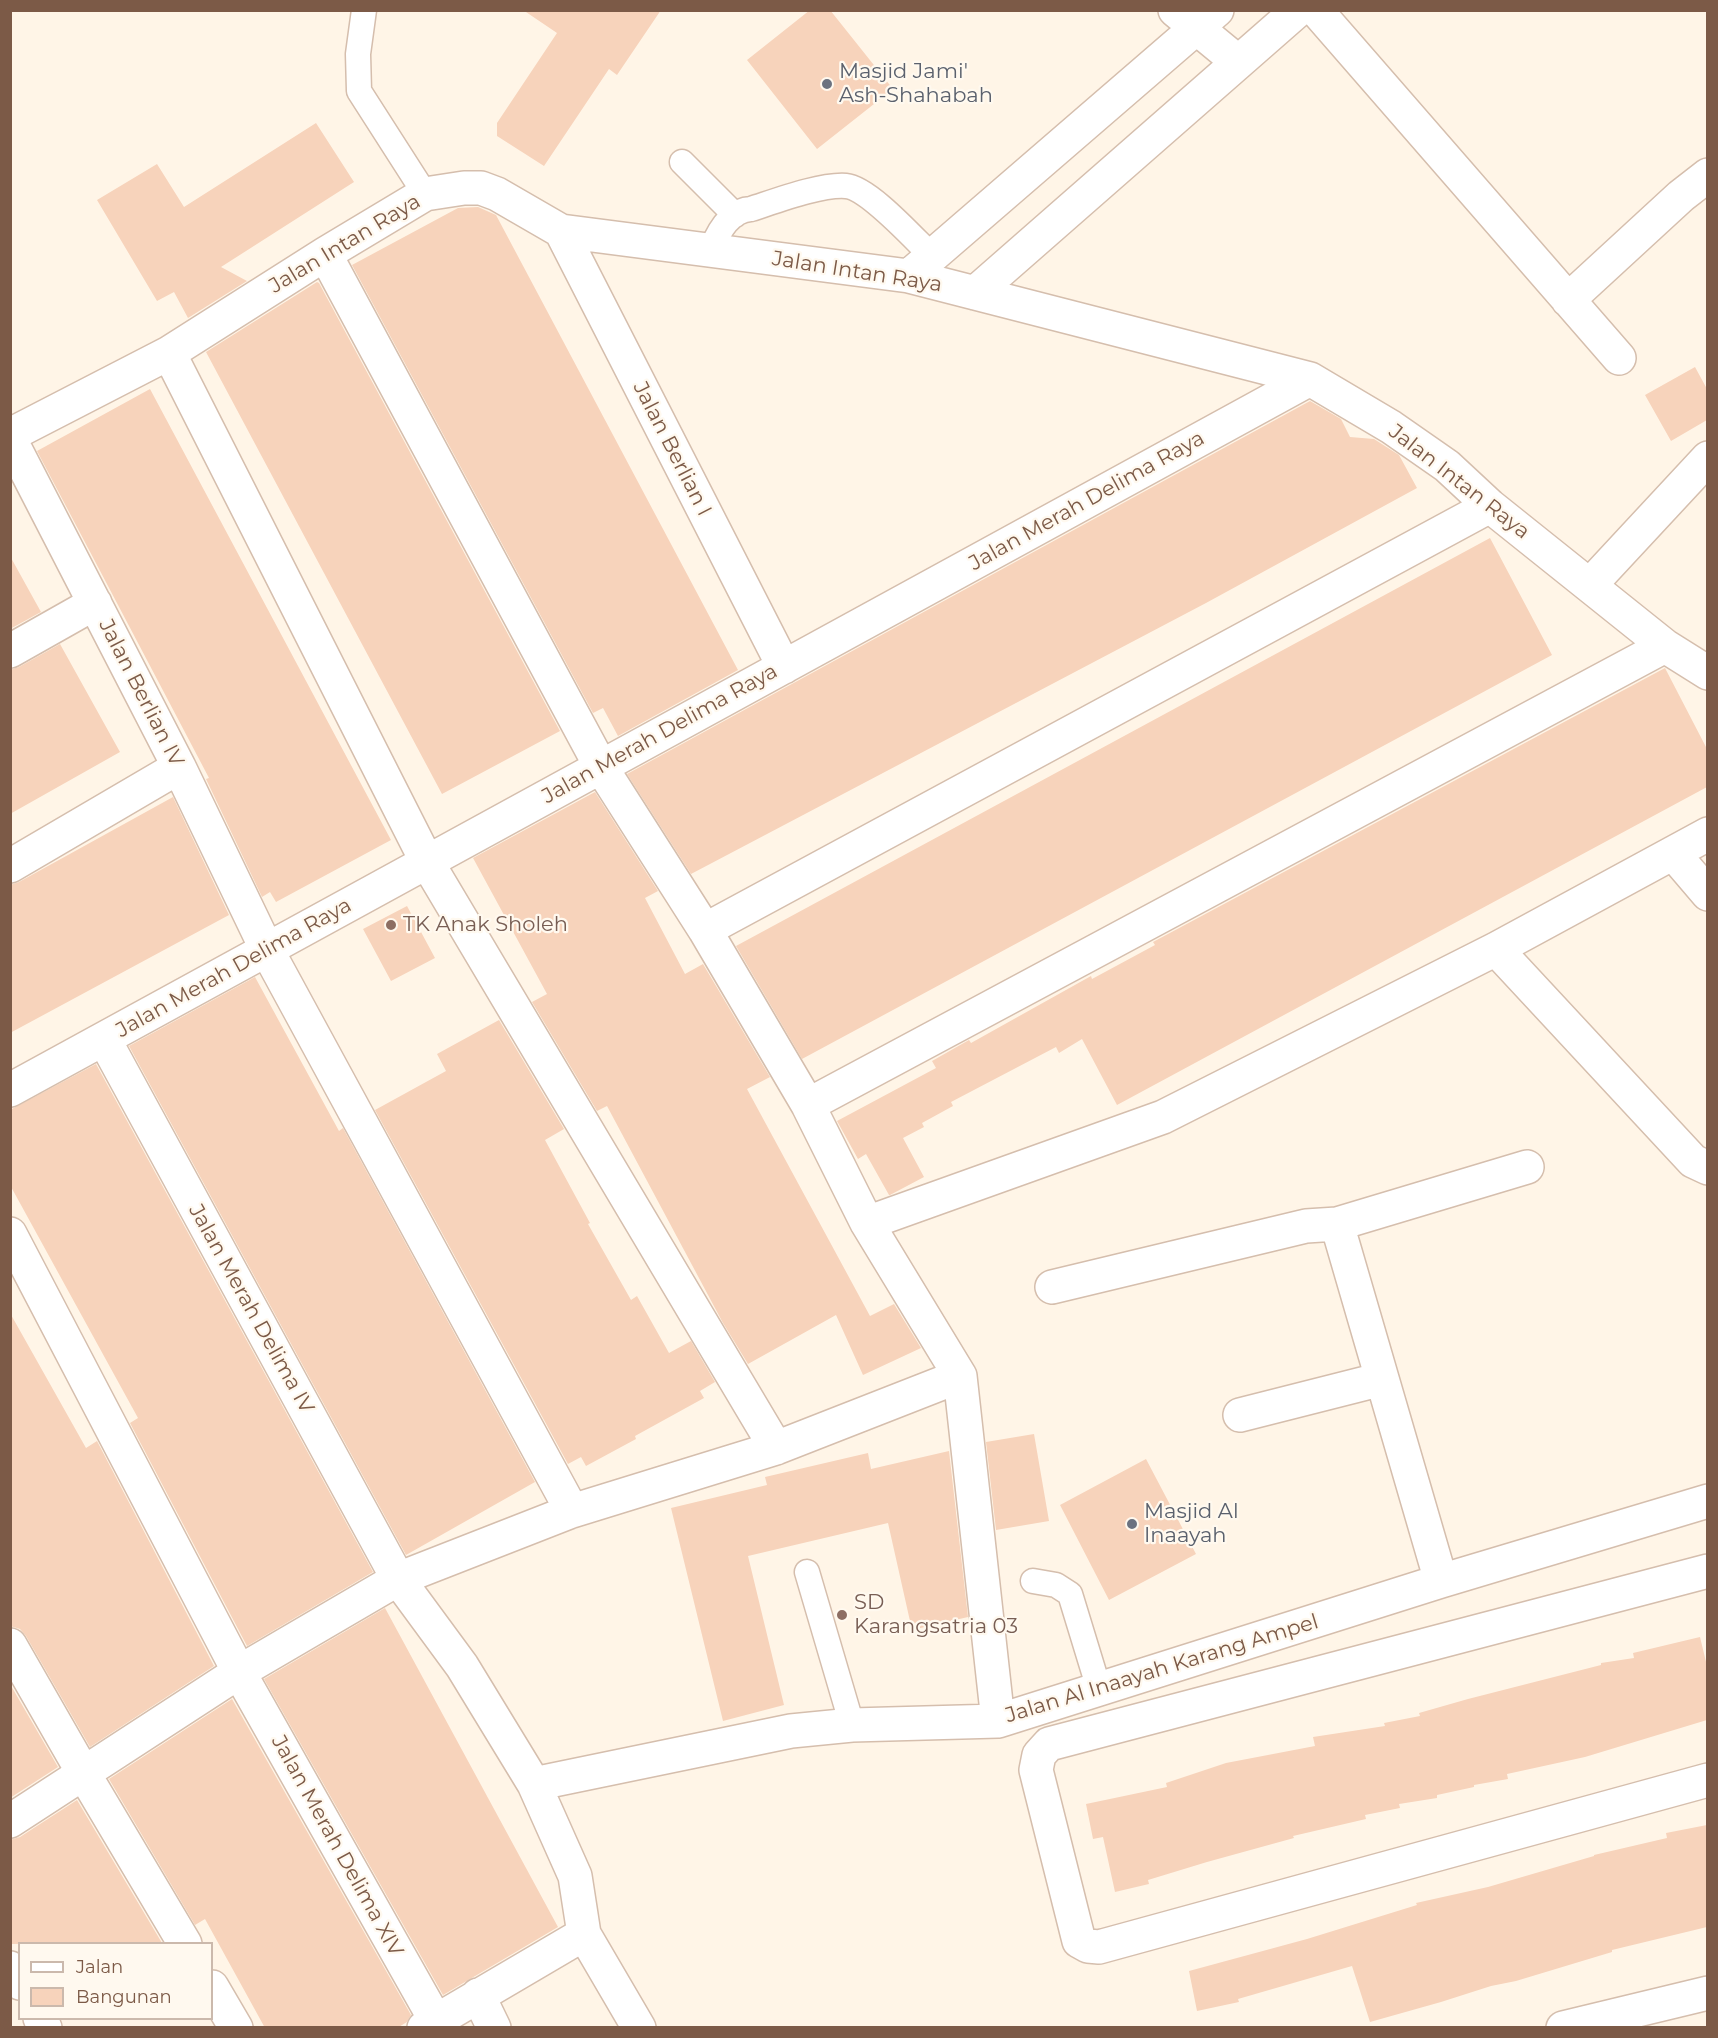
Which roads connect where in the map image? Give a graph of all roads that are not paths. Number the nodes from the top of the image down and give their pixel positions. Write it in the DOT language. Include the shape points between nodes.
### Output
graph roads {
  1 [pos="364,10"];
  2 [pos="1298,10"];
  3 [pos="1316,10"];
  4 [pos="1196,16"];
  5 [pos="1238,63"];
  6 [pos="682,162"];
  7 [pos="1707,175"];
  8 [pos="425,194"];
  9 [pos="735,215"];
  10 [pos="561,231"];
  11 [pos="711,250"];
  12 [pos="325,254"];
  13 [pos="921,266"];
  14 [pos="975,293"];
  15 [pos="1568,300"];
  16 [pos="169,353"];
  17 [pos="1619,358"];
  18 [pos="1310,379"];
  19 [pos="10,437"];
  20 [pos="1707,458"];
  21 [pos="1490,506"];
  22 [pos="1590,585"];
  23 [pos="95,603"];
  24 [pos="1665,646"];
  25 [pos="10,651"];
  26 [pos="784,667"];
  27 [pos="1707,673"];
  28 [pos="179,767"];
  29 [pos="601,767"];
  30 [pos="1707,834"];
  31 [pos="1673,853"];
  32 [pos="427,862"];
  33 [pos="10,866"];
  34 [pos="1707,894"];
  35 [pos="705,930"];
  36 [pos="1496,949"];
  37 [pos="267,950"];
  38 [pos="102,1040"];
  39 [pos="10,1089"];
  40 [pos="808,1105"];
  41 [pos="1527,1167"];
  42 [pos="1707,1168"];
  43 [pos="867,1223"];
  44 [pos="1337,1224"];
  45 [pos="10,1234"];
  46 [pos="1052,1287"];
  47 [pos="960,1376"];
  48 [pos="1382,1379"];
  49 [pos="1240,1415"];
  50 [pos="776,1448"];
  51 [pos="1707,1502"];
  52 [pos="572,1511"];
  53 [pos="807,1572"];
  54 [pos="1707,1573"];
  55 [pos="398,1580"];
  56 [pos="1033,1581"];
  57 [pos="1441,1581"];
  58 [pos="10,1645"];
  59 [pos="239,1672"];
  60 [pos="1099,1689"];
  61 [pos="998,1721"];
  62 [pos="852,1725"];
  63 [pos="84,1774"];
  64 [pos="1707,1780"];
  65 [pos="534,1784"];
  66 [pos="10,1821"];
  67 [pos="584,1934"];
  68 [pos="184,1942"];
  69 [pos="213,1989"];
  70 [pos="1707,1993"];
  71 [pos="478,1995"];
  72 [pos="430,2024"];
  73 [pos="236,2028"];
  74 [pos="494,2028"];
  75 [pos="639,2028"];
  76 [pos="1563,2028"];
  1 -- 8 [label="lane" via="358,54 359,91"];
  2 -- 5 [label="street"];
  3 -- 15 [label="street"];
  4 -- 5 [label="street"];
  4 -- 13 [label="street"];
  5 -- 14 [label="street"];
  6 -- 9 [label="lane"];
  7 -- 15 [label="street"];
  8 -- 10 [label="street, Jalan Intan Raya" via="481,189 497,194"];
  8 -- 12 [label="street, Jalan Intan Raya"];
  9 -- 11 [label="lane" via="717,234"];
  9 -- 13 [label="lane" via="742,209 848,186 869,197"];
  10 -- 11 [label="street, Jalan Intan Raya"];
  10 -- 26 [label="street, Jalan Berlian I"];
  11 -- 13 [label="street, Jalan Intan Raya"];
  12 -- 16 [label="street, Jalan Intan Raya"];
  12 -- 29 [label="street"];
  13 -- 14 [label="street, Jalan Intan Raya"];
  14 -- 18 [label="street, Jalan Intan Raya"];
  15 -- 17 [label="street"];
  16 -- 19 [label="street, Jalan Intan Raya"];
  16 -- 32 [label="street"];
  18 -- 21 [label="street, Jalan Intan Raya" via="1447,466"];
  18 -- 26 [label="street, Jalan Merah Delima Raya"];
  19 -- 23 [label="street, Jalan Berlian IV"];
  20 -- 22 [label="street"];
  21 -- 22 [label="street, Jalan Intan Raya"];
  21 -- 35 [label="street"];
  22 -- 24 [label="street, Jalan Intan Raya"];
  23 -- 25 [label="street"];
  23 -- 28 [label="street, Jalan Berlian IV"];
  24 -- 27 [label="street, Jalan Intan Raya"];
  24 -- 40 [label="street"];
  26 -- 29 [label="street, Jalan Merah Delima Raya"];
  28 -- 33 [label="street"];
  28 -- 37 [label="street, Jalan Berlian IV"];
  29 -- 32 [label="street, Jalan Merah Delima Raya"];
  29 -- 35 [label="street"];
  30 -- 31 [label="street"];
  31 -- 34 [label="street"];
  31 -- 36 [label="street"];
  32 -- 37 [label="street, Jalan Merah Delima Raya"];
  32 -- 50 [label="street"];
  35 -- 40 [label="street"];
  36 -- 42 [label="street" via="1693,1161"];
  36 -- 43 [label="street" via="1163,1117"];
  37 -- 38 [label="street, Jalan Merah Delima Raya"];
  37 -- 52 [label="street, Jalan Berlian IV"];
  38 -- 39 [label="street, Jalan Merah Delima Raya"];
  38 -- 55 [label="street, Jalan Merah Delima IV"];
  40 -- 43 [label="street"];
  41 -- 44 [label="street"];
  43 -- 47 [label="street"];
  44 -- 46 [label="street" via="1306,1226"];
  44 -- 48 [label="street"];
  45 -- 59 [label="street, Jalan Merah Delima XIV"];
  47 -- 50 [label="street"];
  47 -- 61 [label="street"];
  48 -- 49 [label="street"];
  48 -- 57 [label="street"];
  50 -- 52 [label="street"];
  51 -- 57 [label="street, Jalan Al Inaayah Karang Ampel"];
  52 -- 55 [label="street"];
  53 -- 62 [label="lane"];
  54 -- 64 [label="street" via="1049,1744 1039,1755 1036,1770 1079,1941 1099,1947"];
  55 -- 59 [label="street"];
  55 -- 65 [label="street, Jalan Merah Delima IV" via="462,1666"];
  56 -- 60 [label="lane" via="1056,1585 1070,1594"];
  57 -- 60 [label="street, Jalan Al Inaayah Karang Ampel"];
  58 -- 63 [label="street"];
  59 -- 63 [label="street"];
  59 -- 72 [label="street, Jalan Merah Delima XIV"];
  60 -- 61 [label="street, Jalan Al Inaayah Karang Ampel"];
  61 -- 62 [label="street, Jalan Al Inaayah Karang Ampel"];
  62 -- 65 [label="street, Jalan Al Inaayah Karang Ampel" via="791,1731"];
  63 -- 66 [label="street"];
  63 -- 68 [label="street"];
  65 -- 67 [label="street, Jalan Merah Delima IV" via="575,1876"];
  67 -- 71 [label="street"];
  67 -- 75 [label="street"];
  69 -- 73 [label="street"];
  70 -- 76 [label="street"];
  71 -- 72 [label="street"];
  71 -- 74 [label="street"];
}
